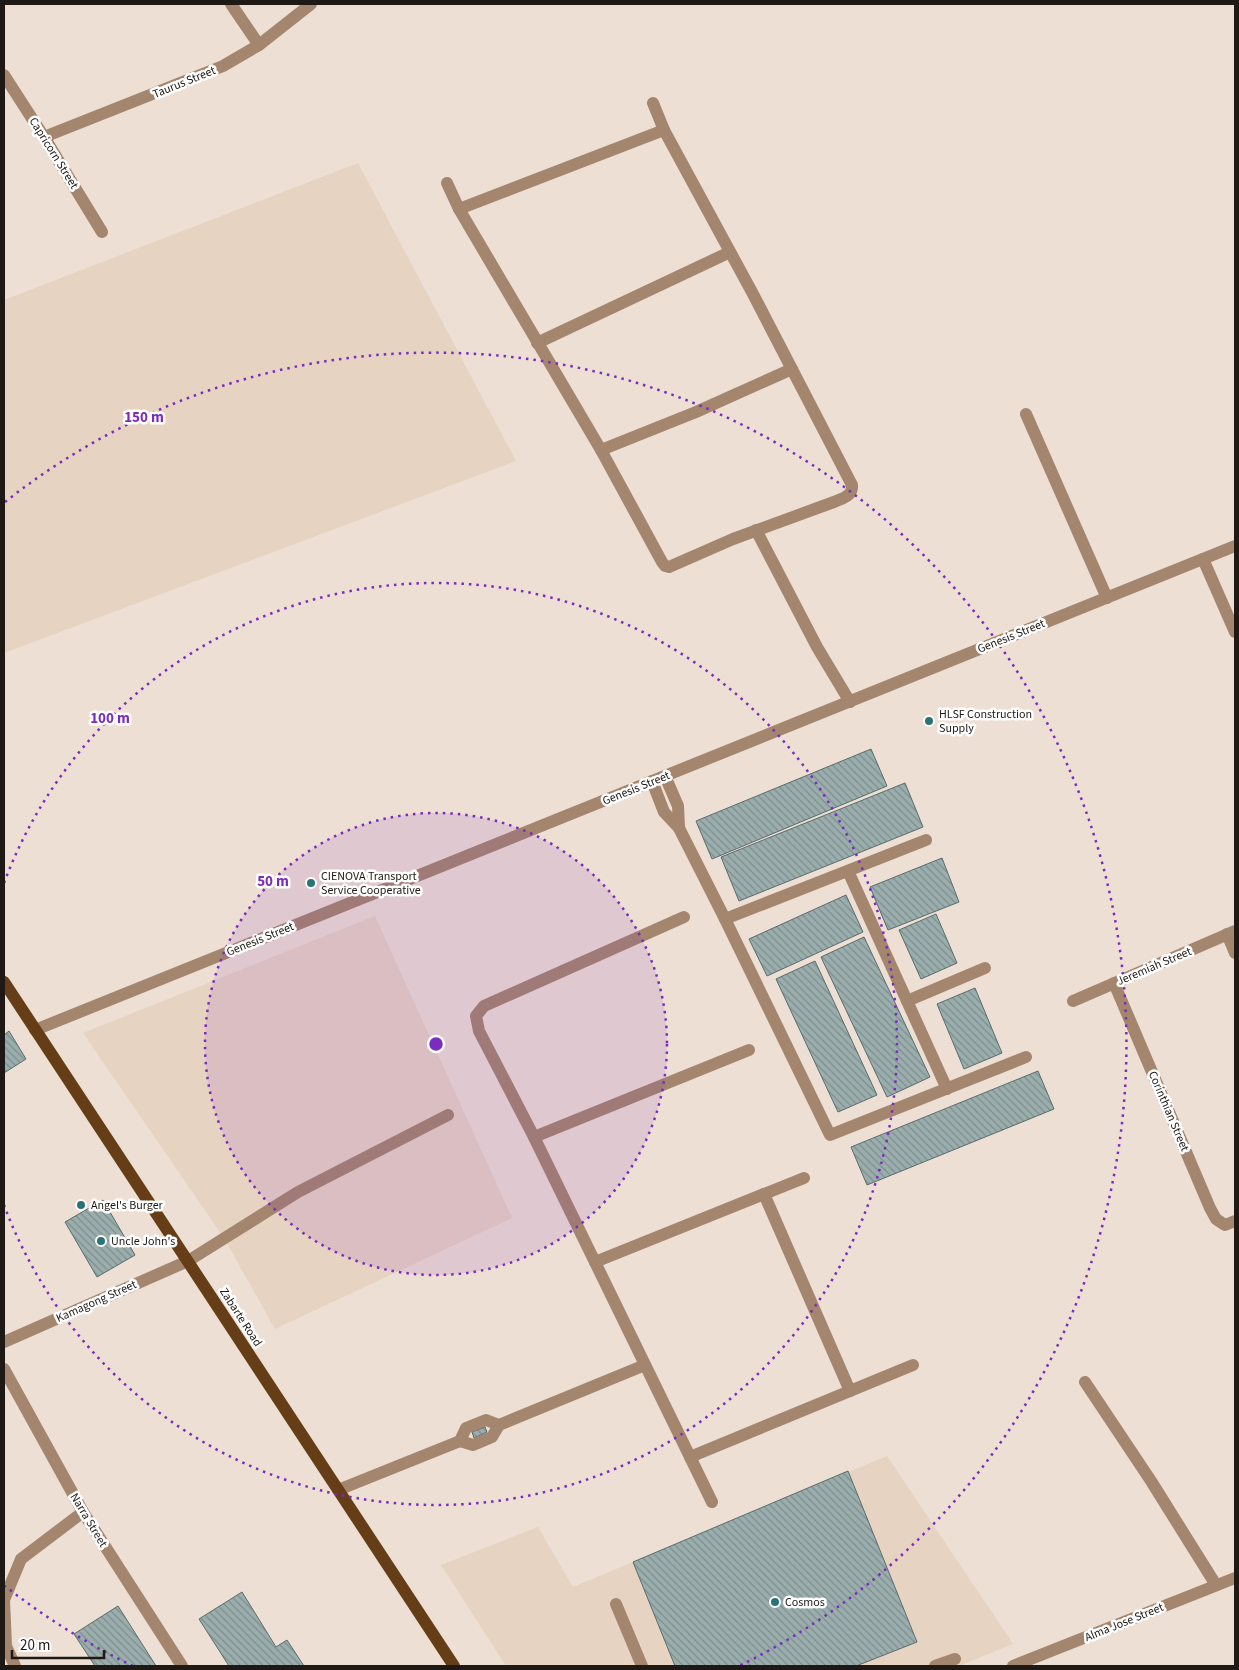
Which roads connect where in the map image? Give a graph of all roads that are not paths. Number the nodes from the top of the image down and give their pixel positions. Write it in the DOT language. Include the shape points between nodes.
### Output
graph roads {
  1 [pos="231,4"];
  2 [pos="311,4"];
  3 [pos="259,45"];
  4 [pos="4,76"];
  5 [pos="653,103"];
  6 [pos="664,130"];
  7 [pos="44,137"];
  8 [pos="447,183"];
  9 [pos="459,209"];
  10 [pos="102,232"];
  11 [pos="730,252"];
  12 [pos="537,343"];
  13 [pos="792,369"];
  14 [pos="1026,414"];
  15 [pos="601,450"];
  16 [pos="756,530"];
  17 [pos="1235,546"];
  18 [pos="1203,559"];
  19 [pos="1107,598"];
  20 [pos="1235,632"];
  21 [pos="850,702"];
  22 [pos="665,776"];
  23 [pos="652,782"];
  24 [pos="679,828"];
  25 [pos="926,840"];
  26 [pos="848,871"];
  27 [pos="684,916"];
  28 [pos="725,919"];
  29 [pos="1231,932"];
  30 [pos="1235,953"];
  31 [pos="985,968"];
  32 [pos="4,982"];
  33 [pos="1114,983"];
  34 [pos="907,1001"];
  35 [pos="1073,1001"];
  36 [pos="35,1030"];
  37 [pos="749,1050"];
  38 [pos="1026,1057"];
  39 [pos="947,1089"];
  40 [pos="448,1115"];
  41 [pos="534,1137"];
  42 [pos="804,1178"];
  43 [pos="764,1194"];
  44 [pos="1235,1221"];
  45 [pos="188,1261"];
  46 [pos="595,1262"];
  47 [pos="4,1342"];
  48 [pos="645,1365"];
  49 [pos="913,1365"];
  50 [pos="4,1370"];
  51 [pos="1085,1382"];
  52 [pos="850,1391"];
  53 [pos="499,1425"];
  54 [pos="460,1441"];
  55 [pos="690,1457"];
  56 [pos="338,1490"];
  57 [pos="712,1502"];
  58 [pos="83,1512"];
  59 [pos="1235,1578"];
  60 [pos="1216,1585"];
  61 [pos="616,1604"];
  62 [pos="955,1659"];
  63 [pos="15,1666"];
  64 [pos="182,1666"];
  65 [pos="454,1666"];
  66 [pos="642,1666"];
  67 [pos="935,1666"];
  68 [pos="1013,1666"];
  1 -- 3 [label="street"];
  2 -- 3 [label="street, Taurus Street"];
  3 -- 7 [label="street, Taurus Street" via="223,66"];
  4 -- 7 [label="street, Capricorn Street"];
  5 -- 6 [label="street"];
  6 -- 9 [label="street"];
  6 -- 11 [label="street"];
  7 -- 10 [label="street, Capricorn Street"];
  8 -- 9 [label="street"];
  9 -- 12 [label="street"];
  11 -- 12 [label="street"];
  11 -- 13 [label="street"];
  12 -- 15 [label="street"];
  13 -- 15 [label="street"];
  13 -- 16 [label="street" via="852,490 834,502"];
  14 -- 19 [label="street"];
  15 -- 16 [label="street" via="665,566"];
  16 -- 21 [label="street" via="817,647"];
  17 -- 18 [label="street, Genesis Street"];
  18 -- 19 [label="street, Genesis Street"];
  18 -- 20 [label="street"];
  19 -- 21 [label="street, Genesis Street"];
  21 -- 22 [label="street, Genesis Street"];
  22 -- 23 [label="street, Genesis Street"];
  22 -- 24 [label="street" via="678,806"];
  23 -- 24 [label="street" via="664,812"];
  23 -- 36 [label="street, Genesis Street"];
  24 -- 28 [label="street"];
  25 -- 26 [label="street"];
  26 -- 28 [label="street"];
  26 -- 34 [label="street"];
  27 -- 41 [label="street" via="484,1006 476,1016 479,1031"];
  28 -- 39 [label="street" via="830,1136"];
  29 -- 30 [label="street"];
  29 -- 33 [label="street, Jeremiah Street"];
  31 -- 34 [label="street"];
  32 -- 36 [label="main road, Zabarte Road"];
  33 -- 35 [label="street, Jeremiah Street"];
  33 -- 44 [label="street, Corinthian Street" via="1210,1208 1216,1219 1225,1225"];
  34 -- 39 [label="street"];
  36 -- 45 [label="main road, Zabarte Road"];
  37 -- 41 [label="street"];
  38 -- 39 [label="street"];
  40 -- 45 [label="street, Kamagong Street" via="298,1192"];
  41 -- 46 [label="street"];
  42 -- 43 [label="street"];
  43 -- 46 [label="street"];
  43 -- 52 [label="street"];
  45 -- 47 [label="street, Kamagong Street"];
  45 -- 56 [label="main road, Zabarte Road"];
  46 -- 48 [label="street"];
  48 -- 53 [label="street"];
  48 -- 55 [label="street"];
  49 -- 52 [label="street"];
  50 -- 58 [label="street, Narra Street"];
  51 -- 60 [label="street"];
  52 -- 55 [label="street"];
  53 -- 54 [label="street" via="492,1437 478,1443 473,1445"];
  53 -- 54 [label="street" via="486,1420 466,1428"];
  54 -- 56 [label="street"];
  55 -- 57 [label="street"];
  56 -- 65 [label="main road, Zabarte Road"];
  58 -- 63 [label="street" via="21,1559 4,1600 6,1646"];
  58 -- 64 [label="street, Narra Street"];
  59 -- 60 [label="street, Alma Jose Street"];
  60 -- 68 [label="street, Alma Jose Street"];
  61 -- 66 [label="street"];
  62 -- 67 [label="street"];
}
